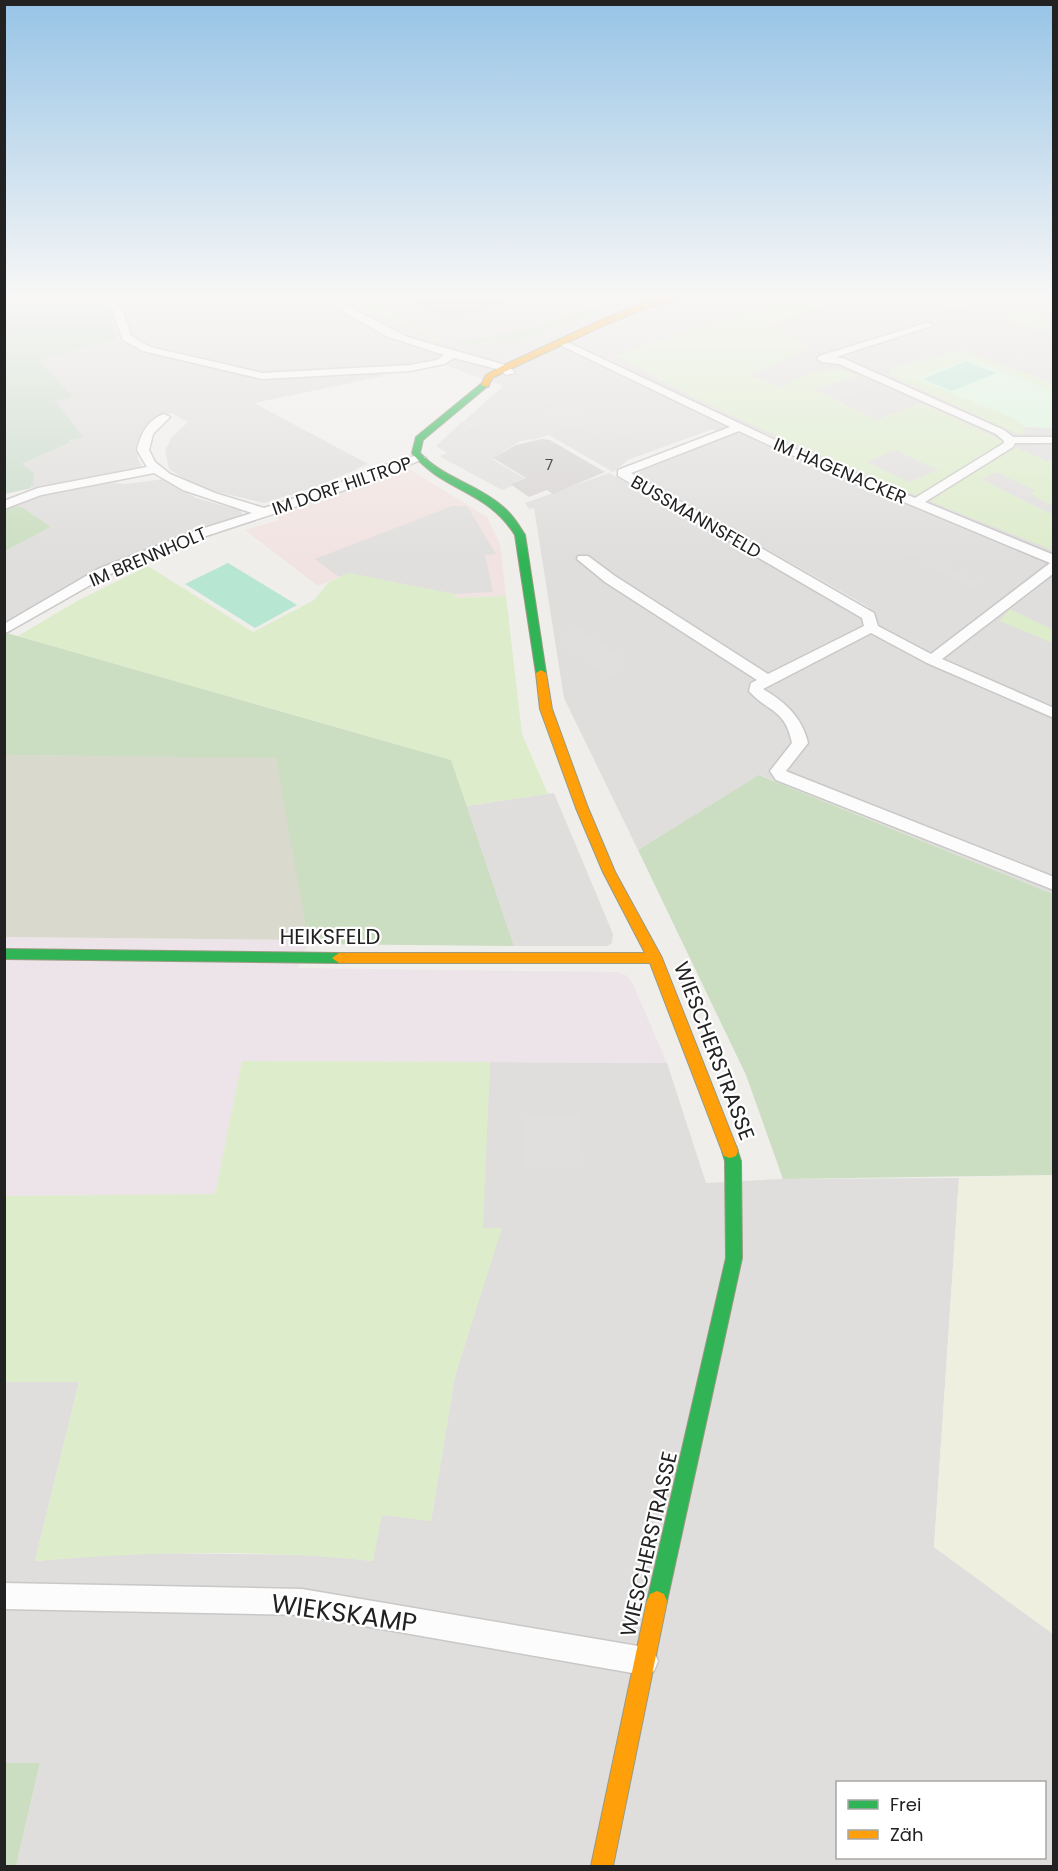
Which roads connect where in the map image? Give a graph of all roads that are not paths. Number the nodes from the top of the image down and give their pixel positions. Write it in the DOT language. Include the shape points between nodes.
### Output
graph roads {
  1 [pos="487,384"];
  2 [pos="647,384"];
  3 [pos="893,384"];
  4 [pos="164,417"];
  5 [pos="739,427"];
  6 [pos="1010,440"];
  7 [pos="1053,440"];
  8 [pos="420,458"];
  9 [pos="156,469"];
  10 [pos="915,503"];
  11 [pos="4,505"];
  12 [pos="266,513"];
  13 [pos="583,558"];
  14 [pos="1053,560"];
  15 [pos="1053,566"];
  16 [pos="871,628"];
  17 [pos="4,630"];
  18 [pos="932,660"];
  19 [pos="767,680"];
  20 [pos="1053,714"];
  21 [pos="1053,884"];
  22 [pos="4,954"];
  23 [pos="655,958"];
  24 [pos="4,1596"];
  25 [pos="644,1661"];
  26 [pos="602,1866"];
  1 -- 8 [label="main road" via="419,439"];
  2 -- 5 [label="street, IM HAGENACKER"];
  3 -- 6 [label="street"];
  4 -- 9 [label="street" via="147,434 143,446"];
  5 -- 10 [label="street, IM HAGENACKER"];
  5 -- 16 [label="street, BUSSMANNSFELD" via="622,473 869,616"];
  6 -- 7 [label="street"];
  6 -- 10 [label="street" via="1009,446"];
  8 -- 12 [label="street, IM DORF HILTROP"];
  8 -- 23 [label="main road, WIESCHERSTRASSE" via="499,506 515,524 520,535 546,709 609,872"];
  9 -- 11 [label="street" via="38,492"];
  9 -- 12 [label="street, IM DORF HILTROP" via="197,492"];
  10 -- 14 [label="street, IM HAGENACKER"];
  12 -- 17 [label="street, IM BRENNHOLT" via="199,534 103,572"];
  13 -- 19 [label="street"];
  15 -- 18 [label="street"];
  16 -- 18 [label="street, BUSSMANNSFELD"];
  16 -- 19 [label="street"];
  18 -- 20 [label="street, BUSSMANNSFELD"];
  19 -- 21 [label="street" via="756,686 756,691 789,715 798,729 800,743 778,771 782,776"];
  22 -- 23 [label="main road, HEIKSFELD"];
  23 -- 25 [label="main road, WIESCHERSTRASSE" via="727,1137 733,1161 734,1258"];
  24 -- 25 [label="street, WIEKSKAMP" via="302,1602"];
  25 -- 26 [label="main road, WIESCHERSTRASSE"];
}
